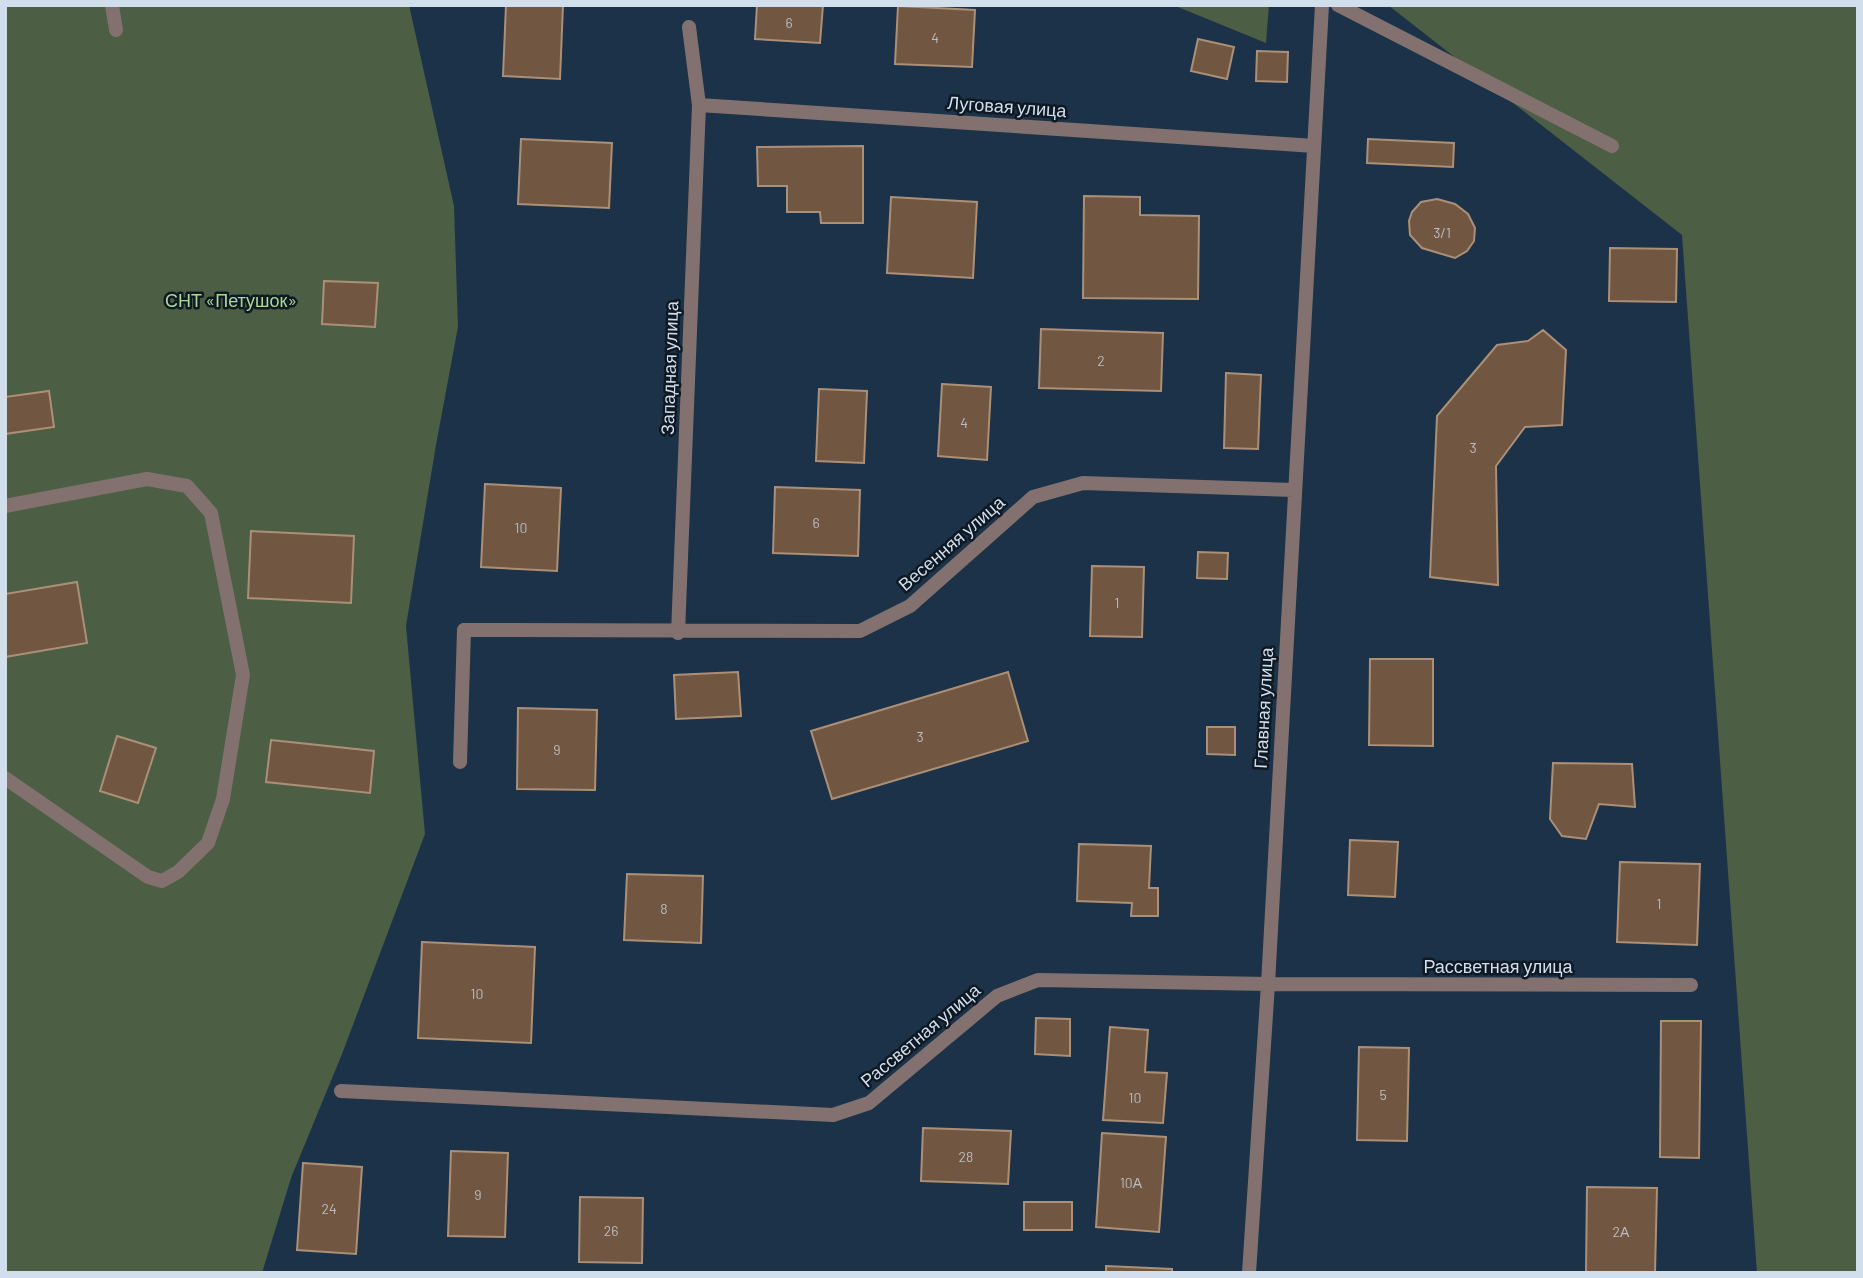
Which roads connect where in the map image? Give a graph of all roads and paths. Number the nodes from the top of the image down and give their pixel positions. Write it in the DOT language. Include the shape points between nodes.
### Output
graph roads {
  1 [pos="112,5"];
  2 [pos="1322,5"];
  3 [pos="1338,5"];
  4 [pos="690,27"];
  5 [pos="116,30"];
  6 [pos="699,105"];
  7 [pos="1314,146"];
  8 [pos="1612,146"];
  9 [pos="1294,490"];
  10 [pos="5,506"];
  11 [pos="678,632"];
  12 [pos="460,762"];
  13 [pos="5,778"];
  14 [pos="1268,984"];
  15 [pos="1691,985"];
  16 [pos="341,1091"];
  17 [pos="1249,1273"];
  1 -- 5 [label="street"];
  2 -- 7 [label="street, Главная улица"];
  3 -- 8 [label="street"];
  4 -- 6 [label="street, Западная улица"];
  6 -- 7 [label="street, Луговая улица"];
  6 -- 11 [label="street, Западная улица"];
  7 -- 9 [label="street, Главная улица"];
  9 -- 11 [label="street, Весенняя улица" via="1083,483 1033,497 910,606 860,632"];
  9 -- 14 [label="street, Главная улица"];
  10 -- 13 [label="street" via="147,479 187,486 211,513 243,675 223,799 208,843 162,881 148,877"];
  11 -- 12 [label="street, Весенняя улица" via="464,630"];
  14 -- 15 [label="street, Рассветная улица"];
  14 -- 16 [label="street, Рассветная улица" via="1038,981 997,996 869,1103 833,1115"];
  14 -- 17 [label="street, Главная улица"];
}
